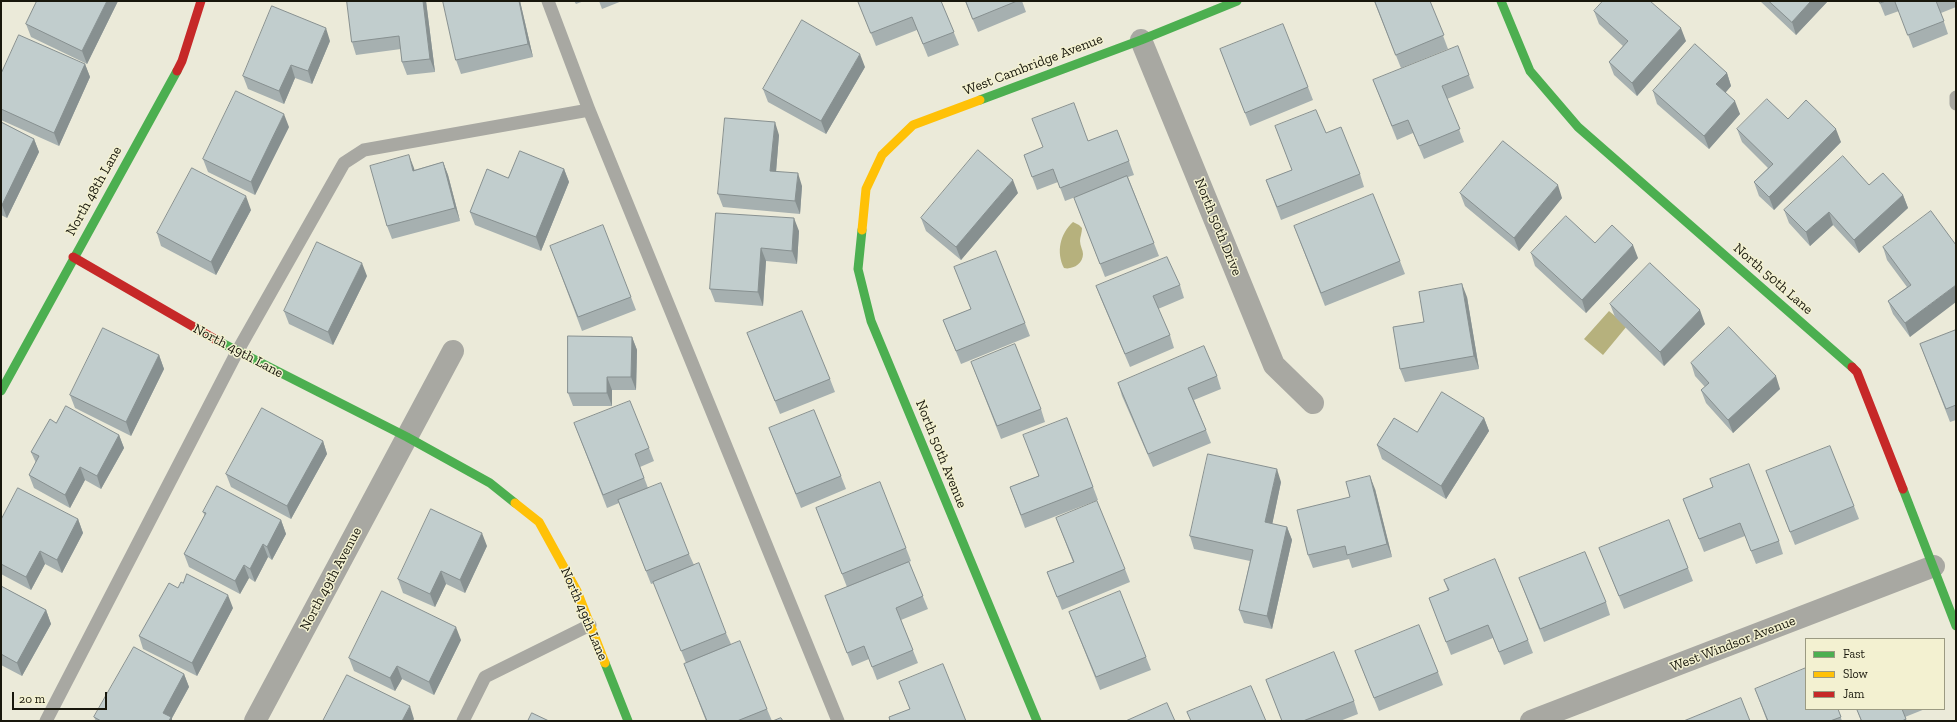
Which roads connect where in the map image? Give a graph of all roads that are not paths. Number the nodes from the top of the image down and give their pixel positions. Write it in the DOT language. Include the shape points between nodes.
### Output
graph roads {
  1 [pos="201,1"];
  2 [pos="548,1"];
  3 [pos="1237,1"];
  4 [pos="1501,1"];
  5 [pos="1141,40"];
  6 [pos="1956,98"];
  7 [pos="1956,104"];
  8 [pos="589,110"];
  9 [pos="866,189"];
  10 [pos="74,257"];
  11 [pos="453,351"];
  12 [pos="236,352"];
  13 [pos="1,391"];
  14 [pos="1313,403"];
  15 [pos="407,437"];
  16 [pos="1934,566"];
  17 [pos="590,625"];
  18 [pos="1956,626"];
  19 [pos="46,721"];
  20 [pos="255,721"];
  21 [pos="463,721"];
  22 [pos="628,721"];
  23 [pos="838,721"];
  24 [pos="1037,721"];
  25 [pos="1532,721"];
  1 -- 10 [label="street, North 48th Lane" via="182,61"];
  2 -- 8 [label="lane"];
  3 -- 5 [label="street, West Cambridge Avenue"];
  4 -- 16 [label="street, North 50th Lane" via="1530,71 1578,127 1856,372"];
  5 -- 9 [label="street, West Cambridge Avenue" via="913,125 882,155"];
  5 -- 14 [label="street, North 50th Drive" via="1274,365"];
  6 -- 7 [label="lane"];
  8 -- 12 [label="lane" via="364,150 344,163"];
  8 -- 23 [label="lane"];
  9 -- 24 [label="street, North 50th Avenue" via="858,270 871,321"];
  10 -- 12 [label="street, North 49th Lane"];
  10 -- 13 [label="street, North 48th Lane"];
  11 -- 15 [label="street"];
  12 -- 15 [label="street, North 49th Lane"];
  12 -- 19 [label="lane"];
  15 -- 17 [label="street, North 49th Lane" via="490,483 539,522 577,591"];
  15 -- 20 [label="street, North 49th Avenue"];
  16 -- 18 [label="street, North 50th Lane"];
  16 -- 25 [label="street, West Windsor Avenue"];
  17 -- 21 [label="lane" via="486,677"];
  17 -- 22 [label="street, North 49th Lane"];
}
